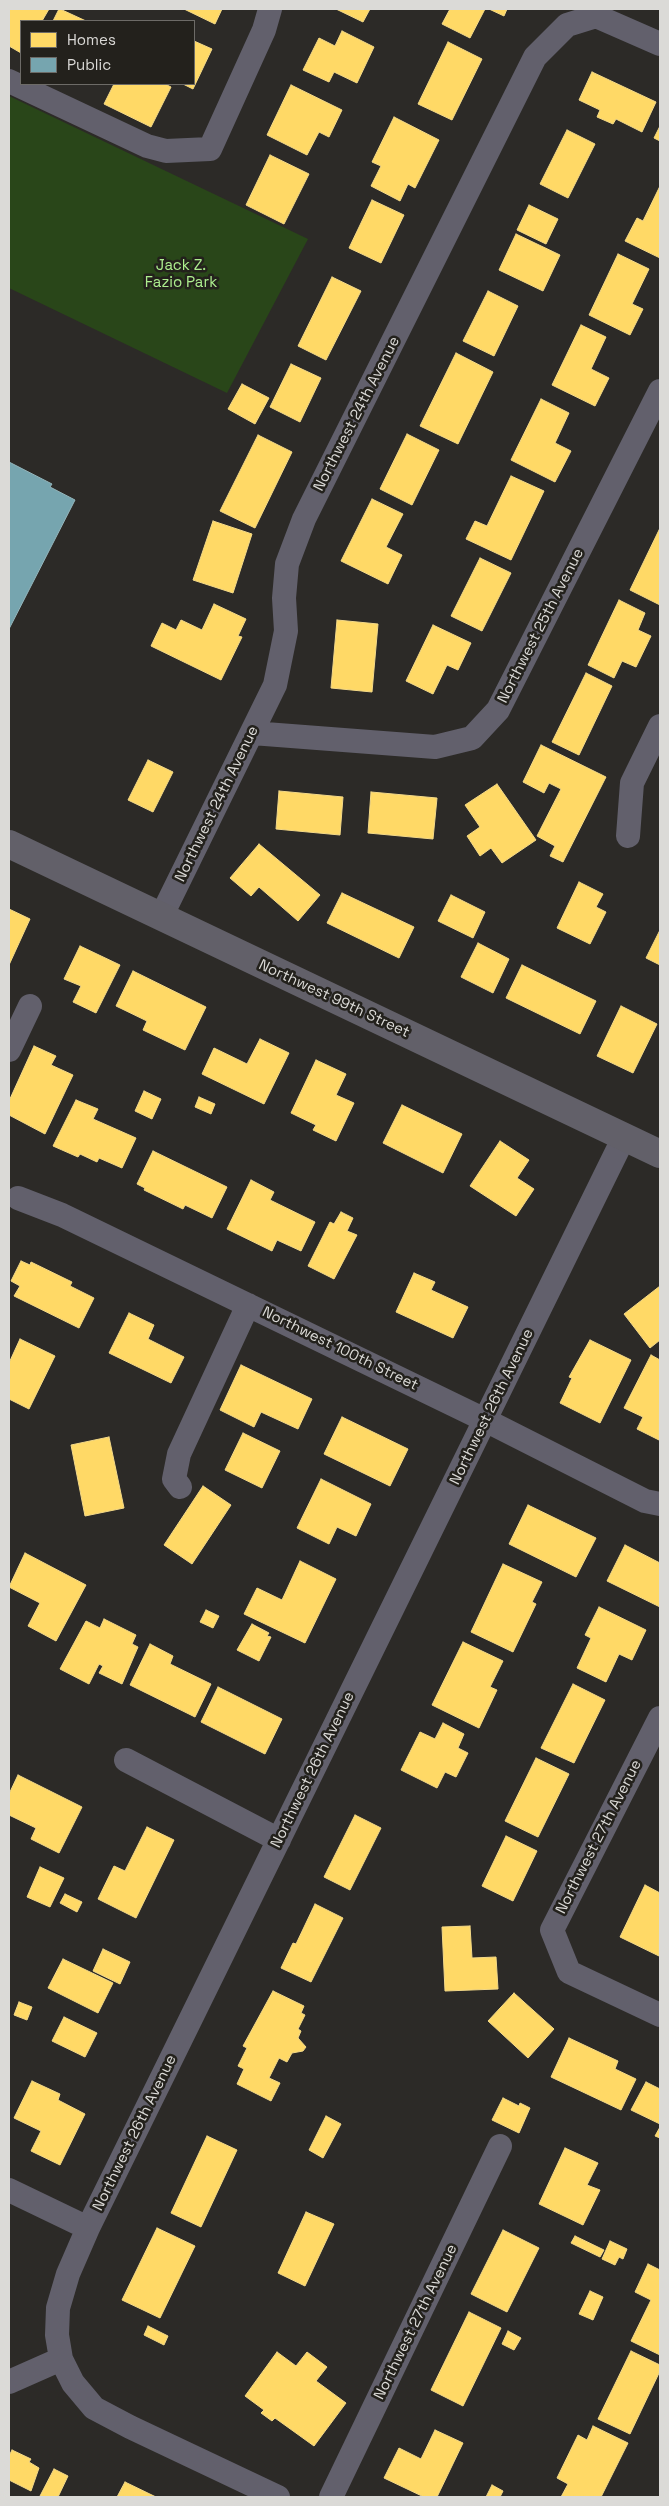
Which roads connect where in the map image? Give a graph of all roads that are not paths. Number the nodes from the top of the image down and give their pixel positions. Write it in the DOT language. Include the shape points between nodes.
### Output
graph roads {
  1 [pos="270,9"];
  2 [pos="660,44"];
  3 [pos="9,81"];
  4 [pos="660,391"];
  5 [pos="660,726"];
  6 [pos="252,734"];
  7 [pos="628,836"];
  8 [pos="9,844"];
  9 [pos="161,917"];
  10 [pos="30,1006"];
  11 [pos="9,1050"];
  12 [pos="624,1137"];
  13 [pos="660,1154"];
  14 [pos="12,1195"];
  15 [pos="248,1305"];
  16 [pos="485,1420"];
  17 [pos="180,1487"];
  18 [pos="660,1504"];
  19 [pos="660,1718"];
  20 [pos="126,1760"];
  21 [pos="278,1840"];
  22 [pos="660,2015"];
  23 [pos="500,2146"];
  24 [pos="9,2190"];
  25 [pos="88,2228"];
  26 [pos="61,2359"];
  27 [pos="9,2382"];
  28 [pos="278,2497"];
  29 [pos="331,2497"];
  1 -- 3 [label="street" via="264,30 210,149 166,151 147,146"];
  2 -- 6 [label="street, Northwest 24th Avenue" via="596,16 567,24 535,57 304,519 286,564 286,631 275,685"];
  4 -- 6 [label="street, Northwest 25th Avenue" via="498,710 472,738 435,747"];
  5 -- 7 [label="street" via="632,783"];
  6 -- 9 [label="street, Northwest 24th Avenue"];
  8 -- 9 [label="main road, Northwest 99th Street"];
  9 -- 12 [label="main road, Northwest 99th Street"];
  10 -- 11 [label="street"];
  12 -- 13 [label="main road, Northwest 99th Street"];
  12 -- 16 [label="street, Northwest 26th Avenue"];
  14 -- 15 [label="street, Northwest 100th Street" via="62,1215"];
  15 -- 16 [label="street, Northwest 100th Street"];
  15 -- 17 [label="street" via="179,1454 174,1479"];
  16 -- 18 [label="street, Northwest 100th Street" via="645,1502"];
  16 -- 21 [label="street, Northwest 26th Avenue"];
  19 -- 22 [label="street, Northwest 27th Avenue" via="552,1930 569,1972"];
  20 -- 21 [label="street"];
  21 -- 25 [label="street, Northwest 26th Avenue"];
  23 -- 29 [label="street, Northwest 27th Avenue"];
  24 -- 25 [label="street"];
  25 -- 26 [label="street, Northwest 26th Avenue" via="68,2274 58,2308 57,2335"];
  26 -- 27 [label="street"];
  26 -- 28 [label="street, Northwest 26th Avenue" via="73,2383 94,2408"];
}
